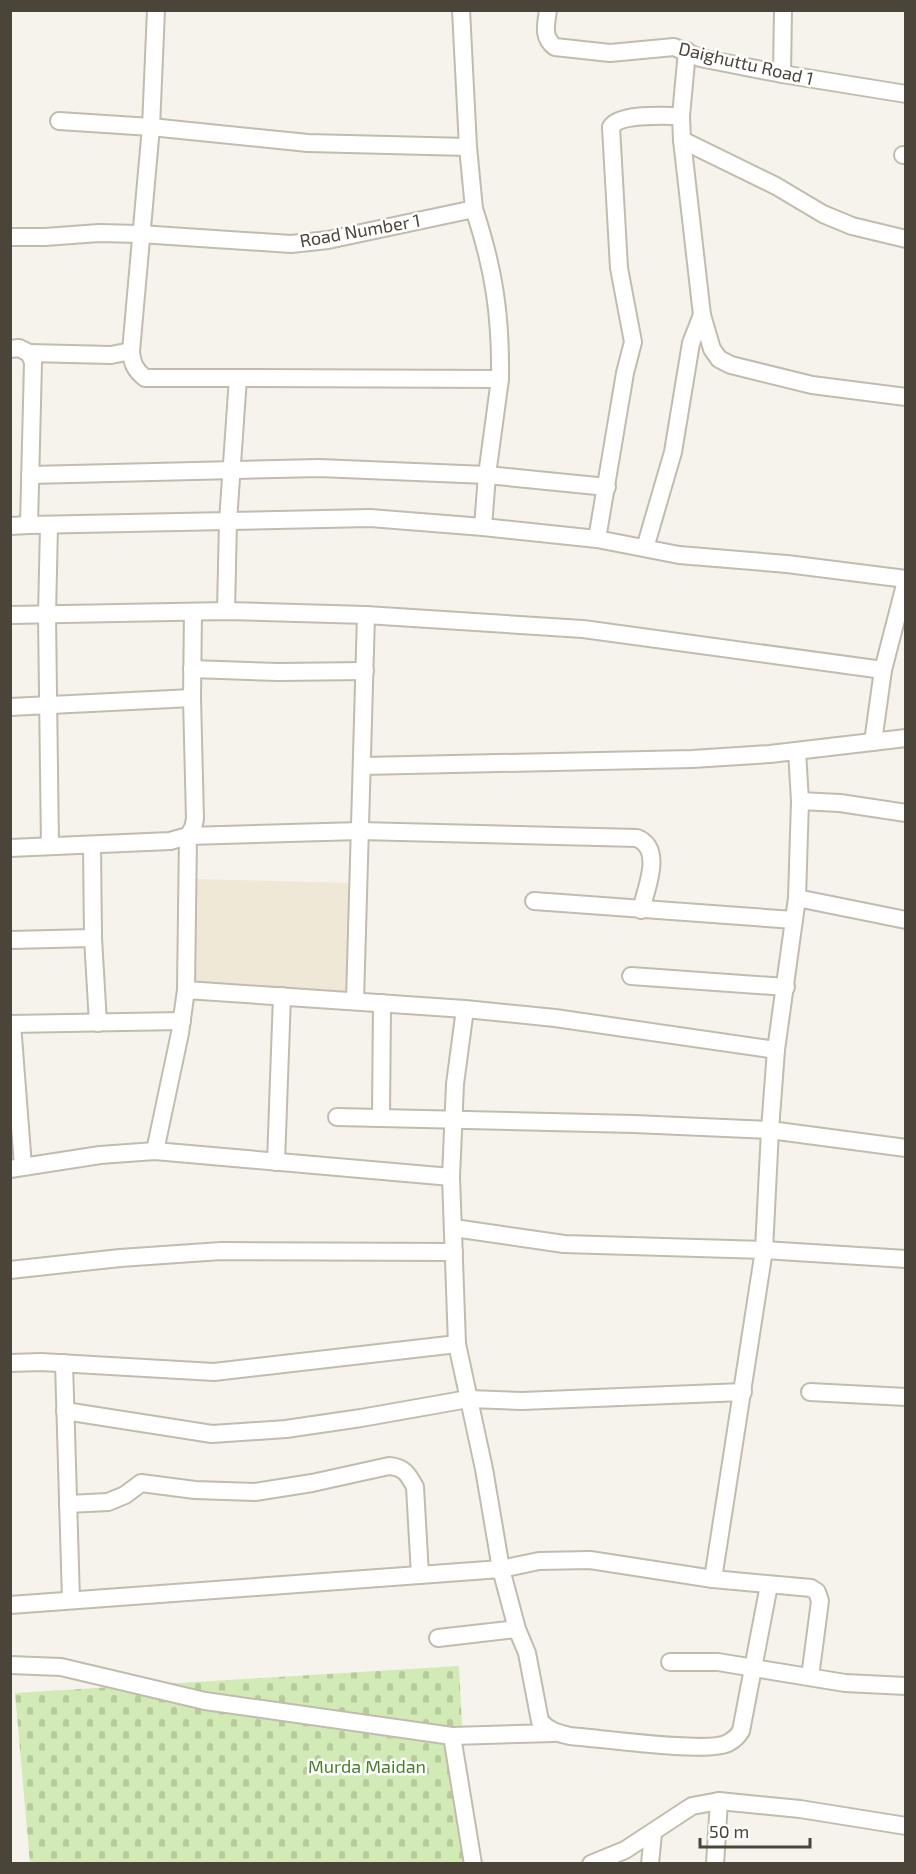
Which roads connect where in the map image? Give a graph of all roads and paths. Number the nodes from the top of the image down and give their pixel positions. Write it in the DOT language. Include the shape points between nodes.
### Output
graph roads {
  1 [pos="156,10"];
  2 [pos="461,10"];
  3 [pos="548,10"];
  4 [pos="783,10"];
  5 [pos="687,51"];
  6 [pos="782,75"];
  7 [pos="906,94"];
  8 [pos="681,116"];
  9 [pos="59,120"];
  10 [pos="151,127"];
  11 [pos="682,140"];
  12 [pos="468,147"];
  13 [pos="474,209"];
  14 [pos="140,234"];
  15 [pos="10,237"];
  16 [pos="906,239"];
  17 [pos="702,315"];
  18 [pos="10,349"];
  19 [pos="130,351"];
  20 [pos="29,353"];
  21 [pos="238,378"];
  22 [pos="500,379"];
  23 [pos="906,397"];
  24 [pos="232,469"];
  25 [pos="30,475"];
  26 [pos="487,476"];
  27 [pos="607,487"];
  28 [pos="228,521"];
  29 [pos="29,525"];
  30 [pos="49,525"];
  31 [pos="10,526"];
  32 [pos="483,527"];
  33 [pos="597,539"];
  34 [pos="645,548"];
  35 [pos="906,580"];
  36 [pos="903,599"];
  37 [pos="226,611"];
  38 [pos="194,612"];
  39 [pos="48,614"];
  40 [pos="10,615"];
  41 [pos="366,615"];
  42 [pos="192,669"];
  43 [pos="883,670"];
  44 [pos="365,671"];
  45 [pos="192,698"];
  46 [pos="49,705"];
  47 [pos="10,706"];
  48 [pos="906,738"];
  49 [pos="873,742"];
  50 [pos="797,751"];
  51 [pos="363,766"];
  52 [pos="800,801"];
  53 [pos="906,813"];
  54 [pos="360,831"];
  55 [pos="188,836"];
  56 [pos="92,844"];
  57 [pos="50,846"];
  58 [pos="10,848"];
  59 [pos="797,898"];
  60 [pos="534,901"];
  61 [pos="641,910"];
  62 [pos="794,920"];
  63 [pos="906,920"];
  64 [pos="93,938"];
  65 [pos="10,940"];
  66 [pos="631,976"];
  67 [pos="786,987"];
  68 [pos="186,990"];
  69 [pos="282,996"];
  70 [pos="355,1001"];
  71 [pos="382,1003"];
  72 [pos="465,1009"];
  73 [pos="182,1021"];
  74 [pos="98,1023"];
  75 [pos="11,1024"];
  76 [pos="776,1050"];
  77 [pos="337,1117"];
  78 [pos="381,1118"];
  79 [pos="453,1120"];
  80 [pos="770,1130"];
  81 [pos="906,1148"];
  82 [pos="155,1151"];
  83 [pos="276,1162"];
  84 [pos="17,1168"];
  85 [pos="451,1177"];
  86 [pos="454,1228"];
  87 [pos="764,1250"];
  88 [pos="454,1252"];
  89 [pos="906,1259"];
  90 [pos="10,1270"];
  91 [pos="457,1344"];
  92 [pos="10,1363"];
  93 [pos="64,1364"];
  94 [pos="743,1392"];
  95 [pos="810,1392"];
  96 [pos="906,1397"];
  97 [pos="468,1399"];
  98 [pos="65,1412"];
  99 [pos="68,1504"];
  100 [pos="501,1569"];
  101 [pos="420,1575"];
  102 [pos="713,1579"];
  103 [pos="769,1585"];
  104 [pos="71,1600"];
  105 [pos="10,1605"];
  106 [pos="518,1629"];
  107 [pos="438,1638"];
  108 [pos="670,1662"];
  109 [pos="10,1665"];
  110 [pos="753,1668"];
  111 [pos="810,1677"];
  112 [pos="906,1686"];
  113 [pos="554,1733"];
  114 [pos="452,1736"];
  115 [pos="719,1801"];
  116 [pos="906,1826"];
  117 [pos="653,1833"];
  118 [pos="476,1863"];
  119 [pos="591,1863"];
  120 [pos="650,1863"];
  121 [pos="715,1863"];
  1 -- 10 [label="street"];
  2 -- 12 [label="street"];
  3 -- 5 [label="street, Daighuttu Road 1" via="545,31 548,42 555,47 610,53 661,47"];
  4 -- 6 [label="street"];
  5 -- 6 [label="street, Daighuttu Road 1" via="700,58"];
  5 -- 8 [label="street"];
  6 -- 7 [label="street, Daighuttu Road 1"];
  8 -- 11 [label="street"];
  8 -- 27 [label="street" via="628,118 610,127 619,268 633,342"];
  9 -- 10 [label="street"];
  10 -- 12 [label="street" via="308,143"];
  10 -- 14 [label="street"];
  11 -- 16 [label="street" via="823,214 852,226"];
  11 -- 17 [label="street"];
  12 -- 13 [label="street"];
  13 -- 14 [label="street, Road Number 1" via="328,240 291,244"];
  13 -- 22 [label="street" via="494,280"];
  14 -- 15 [label="street, Road Number 1"];
  14 -- 19 [label="street"];
  17 -- 23 [label="street" via="712,348 719,359 731,365 812,385"];
  17 -- 34 [label="street" via="691,343 673,452"];
  18 -- 20 [label="street"];
  19 -- 20 [label="street" via="111,355"];
  19 -- 21 [label="street" via="136,371 145,378"];
  20 -- 25 [label="street" via="33,362"];
  21 -- 22 [label="street"];
  21 -- 24 [label="street"];
  22 -- 26 [label="street"];
  24 -- 25 [label="street"];
  24 -- 26 [label="street" via="319,468"];
  24 -- 28 [label="street"];
  25 -- 29 [label="street"];
  26 -- 27 [label="street"];
  26 -- 32 [label="street"];
  27 -- 33 [label="street"];
  28 -- 30 [label="street"];
  28 -- 32 [label="street" via="370,518"];
  28 -- 37 [label="street"];
  29 -- 30 [label="street"];
  29 -- 31 [label="street"];
  30 -- 39 [label="street"];
  32 -- 33 [label="street"];
  33 -- 34 [label="street"];
  34 -- 35 [label="street"];
  35 -- 36 [label="street"];
  36 -- 43 [label="street"];
  37 -- 38 [label="street"];
  37 -- 41 [label="street"];
  38 -- 39 [label="street"];
  38 -- 42 [label="street"];
  39 -- 40 [label="street"];
  39 -- 46 [label="street"];
  41 -- 43 [label="street" via="583,629"];
  41 -- 44 [label="street"];
  42 -- 44 [label="street"];
  42 -- 45 [label="street"];
  43 -- 49 [label="street"];
  44 -- 51 [label="street"];
  45 -- 46 [label="street"];
  45 -- 55 [label="street" via="195,819"];
  46 -- 47 [label="street"];
  46 -- 57 [label="street"];
  48 -- 49 [label="street"];
  49 -- 50 [label="street"];
  50 -- 51 [label="street" via="692,759"];
  50 -- 52 [label="street"];
  51 -- 54 [label="street"];
  52 -- 53 [label="street"];
  52 -- 59 [label="street"];
  54 -- 55 [label="street"];
  54 -- 61 [label="street" via="637,838 645,841 652,859"];
  54 -- 70 [label="street"];
  55 -- 56 [label="street" via="170,841"];
  55 -- 68 [label="street"];
  56 -- 57 [label="street"];
  56 -- 64 [label="street"];
  57 -- 58 [label="street"];
  59 -- 62 [label="street"];
  59 -- 63 [label="street"];
  60 -- 61 [label="street"];
  61 -- 62 [label="street"];
  62 -- 67 [label="street"];
  64 -- 65 [label="street"];
  64 -- 74 [label="street"];
  66 -- 67 [label="street"];
  67 -- 76 [label="street"];
  68 -- 69 [label="street"];
  68 -- 73 [label="street"];
  69 -- 70 [label="street"];
  69 -- 83 [label="street"];
  70 -- 71 [label="street"];
  71 -- 72 [label="street"];
  71 -- 78 [label="street"];
  72 -- 76 [label="street"];
  72 -- 79 [label="street"];
  73 -- 74 [label="street"];
  73 -- 82 [label="street"];
  74 -- 75 [label="street"];
  75 -- 84 [label="street"];
  76 -- 80 [label="street"];
  77 -- 78 [label="street"];
  78 -- 79 [label="street"];
  79 -- 80 [label="street"];
  79 -- 85 [label="street"];
  80 -- 81 [label="street"];
  80 -- 87 [label="street"];
  82 -- 83 [label="street"];
  82 -- 84 [label="street"];
  83 -- 85 [label="street"];
  85 -- 86 [label="street"];
  86 -- 87 [label="street" via="564,1244"];
  86 -- 88 [label="street"];
  87 -- 89 [label="street"];
  87 -- 94 [label="street"];
  88 -- 90 [label="street" via="221,1251"];
  88 -- 91 [label="street"];
  91 -- 93 [label="street" via="214,1372"];
  91 -- 97 [label="street"];
  92 -- 93 [label="street"];
  93 -- 98 [label="street"];
  94 -- 97 [label="street" via="522,1401"];
  94 -- 102 [label="street"];
  95 -- 96 [label="street"];
  97 -- 98 [label="street" via="286,1429 212,1434"];
  97 -- 100 [label="street"];
  98 -- 99 [label="street"];
  99 -- 101 [label="street" via="108,1502 125,1496 141,1482 195,1490 255,1492 397,1466 415,1487"];
  99 -- 104 [label="street"];
  100 -- 101 [label="street"];
  100 -- 102 [label="street" via="538,1561 590,1560"];
  100 -- 106 [label="street"];
  101 -- 104 [label="street"];
  102 -- 103 [label="street"];
  103 -- 110 [label="street"];
  103 -- 111 [label="street" via="811,1588 819,1595"];
  104 -- 105 [label="street"];
  106 -- 107 [label="street"];
  106 -- 113 [label="street" via="527,1653 540,1721"];
  108 -- 110 [label="street" via="718,1662"];
  109 -- 114 [label="street" via="61,1667 205,1701"];
  110 -- 111 [label="street"];
  110 -- 113 [label="street" via="741,1731 728,1744 683,1746"];
  111 -- 112 [label="street"];
  113 -- 114 [label="street"];
  114 -- 118 [label="street"];
  115 -- 116 [label="street"];
  115 -- 117 [label="street" via="692,1806"];
  115 -- 121 [label="street"];
  117 -- 119 [label="street" via="625,1850"];
  117 -- 120 [label="street"];
}
